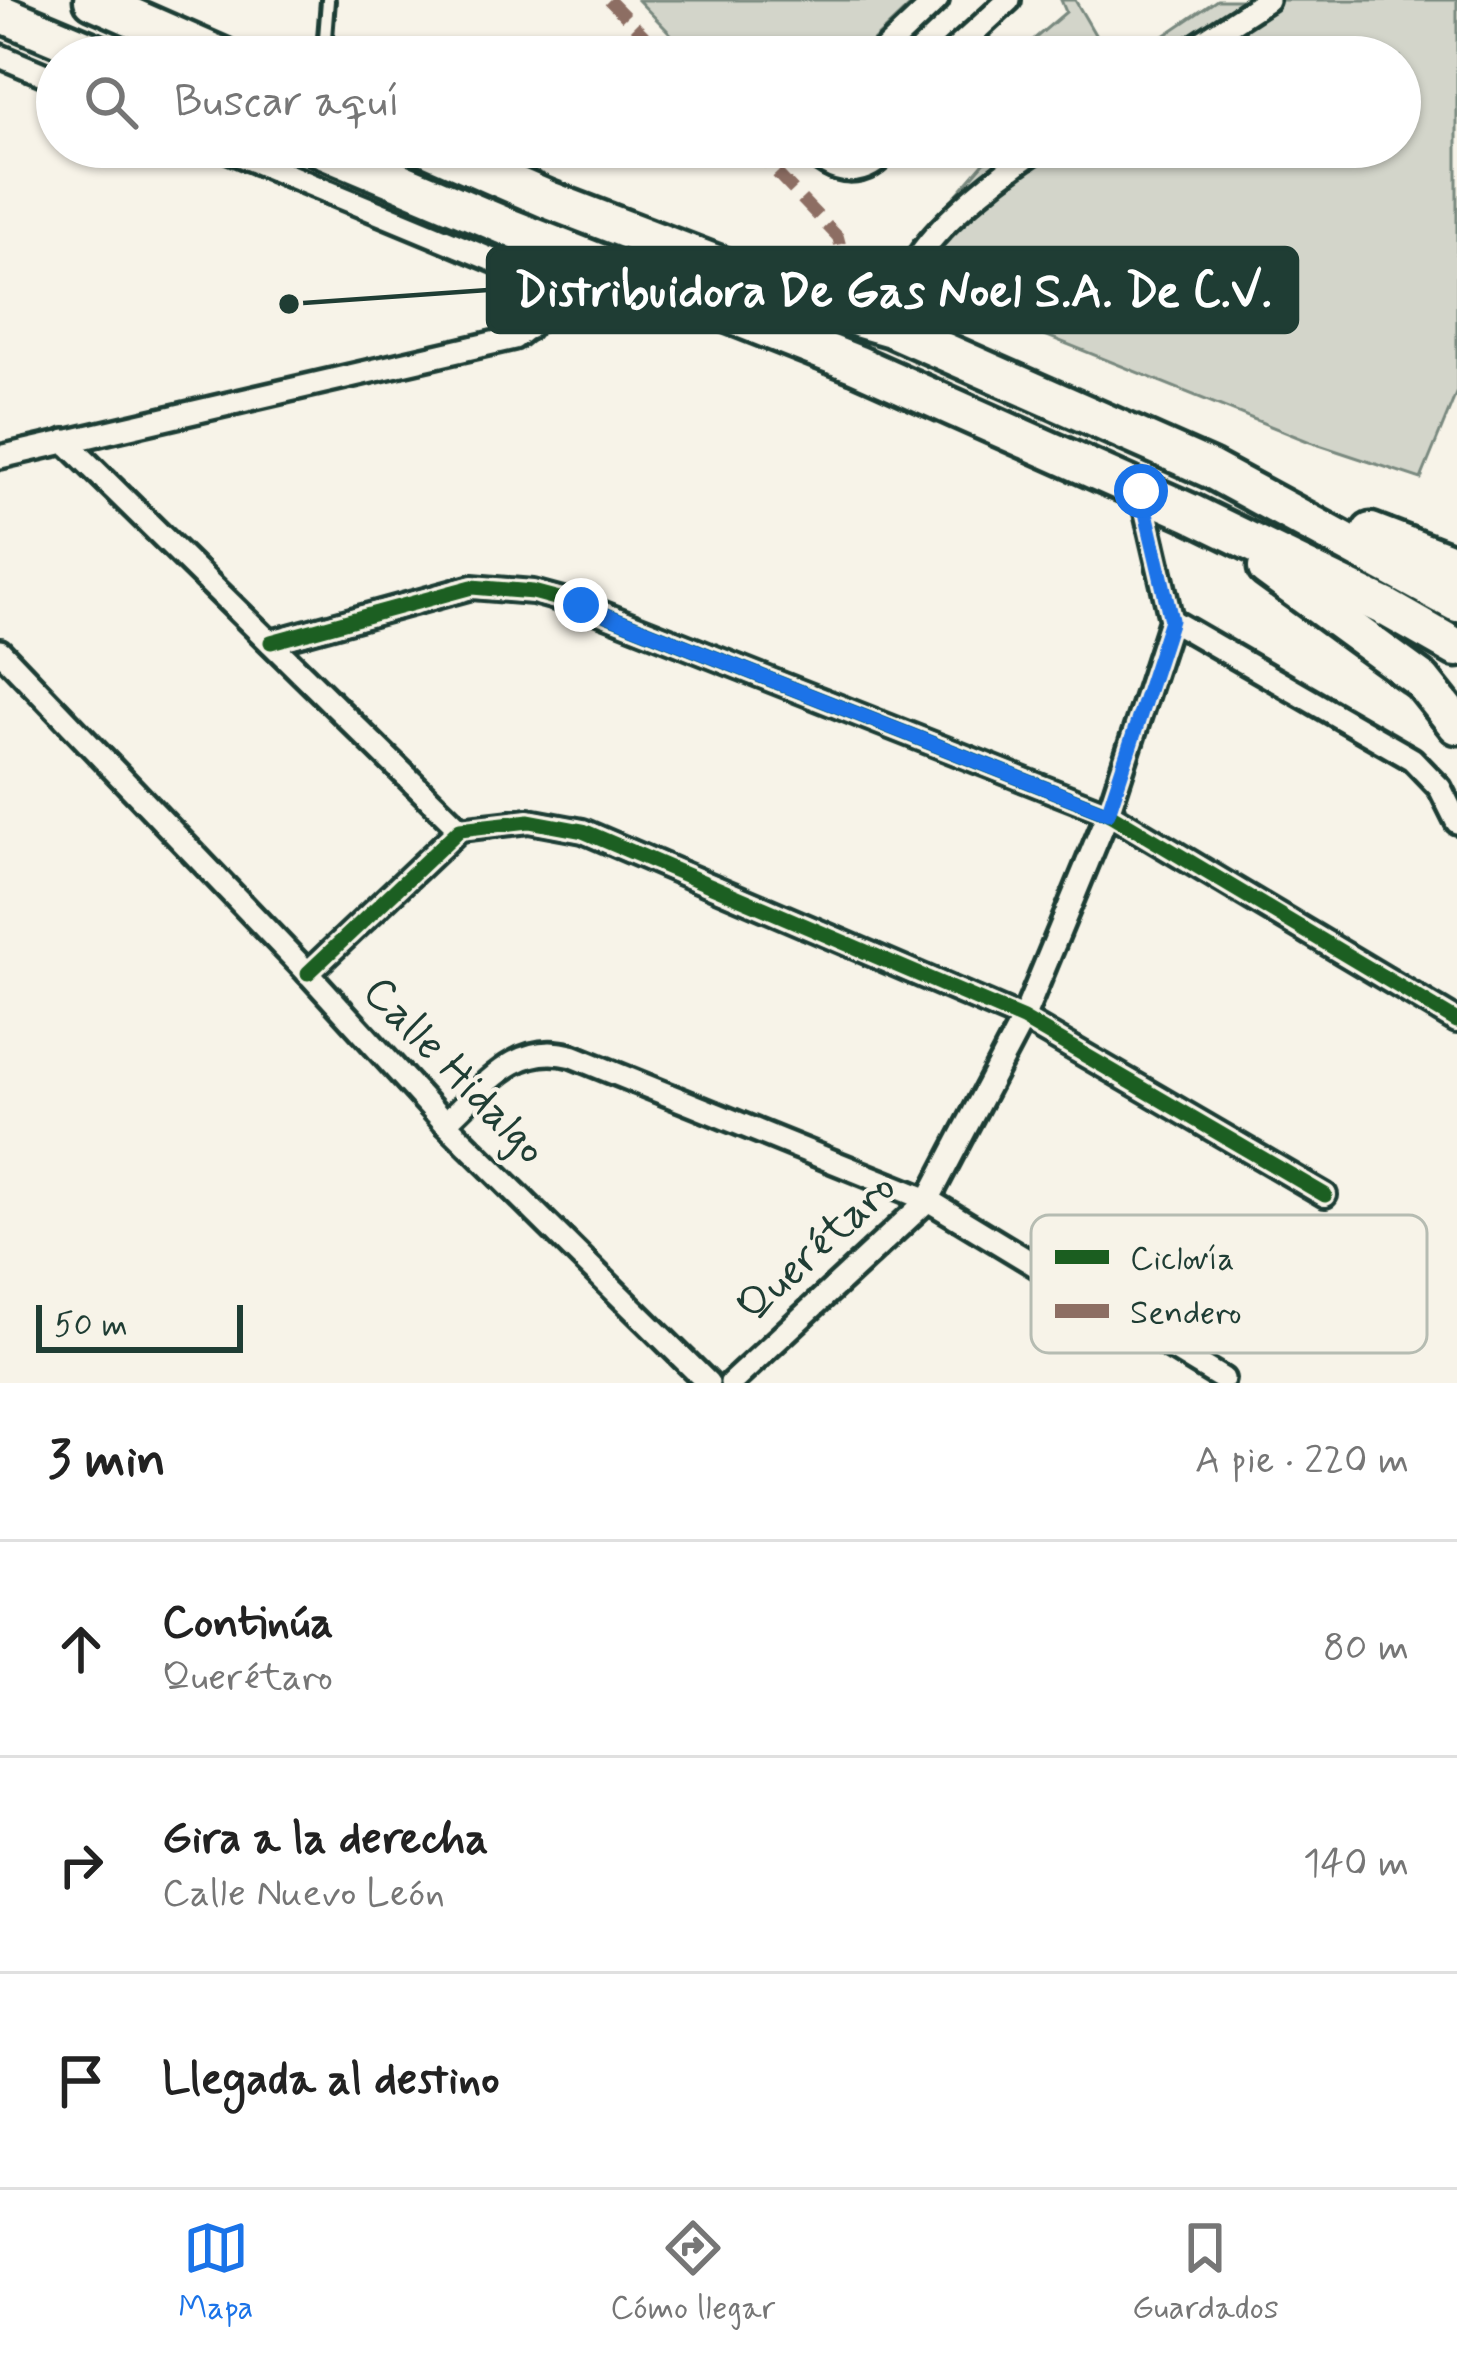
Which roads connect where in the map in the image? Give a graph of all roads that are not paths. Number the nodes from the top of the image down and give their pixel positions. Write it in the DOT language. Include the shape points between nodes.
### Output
graph roads {
  1 [pos="93,0"];
  2 [pos="328,0"];
  3 [pos="937,0"];
  4 [pos="1009,0"];
  5 [pos="1267,0"];
  6 [pos="0,13"];
  7 [pos="55,36"];
  8 [pos="175,36"];
  9 [pos="326,36"];
  10 [pos="900,36"];
  11 [pos="969,36"];
  12 [pos="1212,36"];
  13 [pos="0,56"];
  14 [pos="36,71"];
  15 [pos="271,168"];
  16 [pos="368,168"];
  17 [pos="476,168"];
  18 [pos="832,168"];
  19 [pos="862,168"];
  20 [pos="1015,168"];
  21 [pos="503,225"];
  22 [pos="604,265"];
  23 [pos="517,269"];
  24 [pos="572,292"];
  25 [pos="528,328"];
  26 [pos="892,328"];
  27 [pos="65,441"];
  28 [pos="0,457"];
  29 [pos="1210,469"];
  30 [pos="1141,491"];
  31 [pos="1191,513"];
  32 [pos="1449,559"];
  33 [pos="1457,603"];
  34 [pos="1171,620"];
  35 [pos="271,642"];
  36 [pos="1457,648"];
  37 [pos="0,651"];
  38 [pos="1457,725"];
  39 [pos="1108,813"];
  40 [pos="1457,822"];
  41 [pos="460,829"];
  42 [pos="308,973"];
  43 [pos="1023,1019"];
  44 [pos="1457,1021"];
  45 [pos="446,1123"];
  46 [pos="1325,1195"];
  47 [pos="928,1200"];
  48 [pos="1031,1262"];
  49 [pos="1180,1353"];
  50 [pos="1223,1379"];
  51 [pos="708,1383"];
  52 [pos="731,1383"];
  1 -- 8 [label="highway"];
  2 -- 9 [label="lane"];
  3 -- 10 [label="street"];
  4 -- 11 [label="street"];
  5 -- 12 [label="street"];
  6 -- 7 [label="highway"];
  13 -- 14 [label="street"];
  15 -- 23 [label="street"];
  16 -- 21 [label="highway"];
  17 -- 26 [label="highway"];
  18 -- 19 [label="street"];
  20 -- 26 [label="street" via="930,242"];
  21 -- 22 [label="highway"];
  21 -- 23 [label="street"];
  22 -- 24 [label="street"];
  22 -- 30 [label="highway" via="856,364"];
  23 -- 24 [label="street"];
  23 -- 25 [label="street"];
  24 -- 25 [label="street"];
  25 -- 27 [label="street" via="514,338"];
  26 -- 29 [label="highway"];
  27 -- 28 [label="street"];
  27 -- 35 [label="street"];
  29 -- 32 [label="highway"];
  29 -- 33 [label="highway"];
  30 -- 31 [label="highway"];
  30 -- 34 [label="street"];
  31 -- 36 [label="highway"];
  31 -- 38 [label="highway" via="1422,680"];
  34 -- 39 [label="street, Querétaro"];
  34 -- 40 [label="street" via="1412,759"];
  35 -- 39 [label="street" via="472,587 532,592"];
  35 -- 41 [label="street"];
  37 -- 42 [label="street, Calle Hidalgo"];
  39 -- 43 [label="street, Querétaro"];
  39 -- 44 [label="street"];
  41 -- 42 [label="street"];
  41 -- 43 [label="street" via="529,821 583,832"];
  42 -- 45 [label="street, Calle Hidalgo"];
  43 -- 46 [label="street"];
  43 -- 47 [label="street, Querétaro"];
  45 -- 47 [label="street" via="519,1058 550,1050"];
  45 -- 51 [label="street, Calle Hidalgo"];
  47 -- 48 [label="street"];
  47 -- 52 [label="street, Querétaro"];
  49 -- 50 [label="street"];
}
